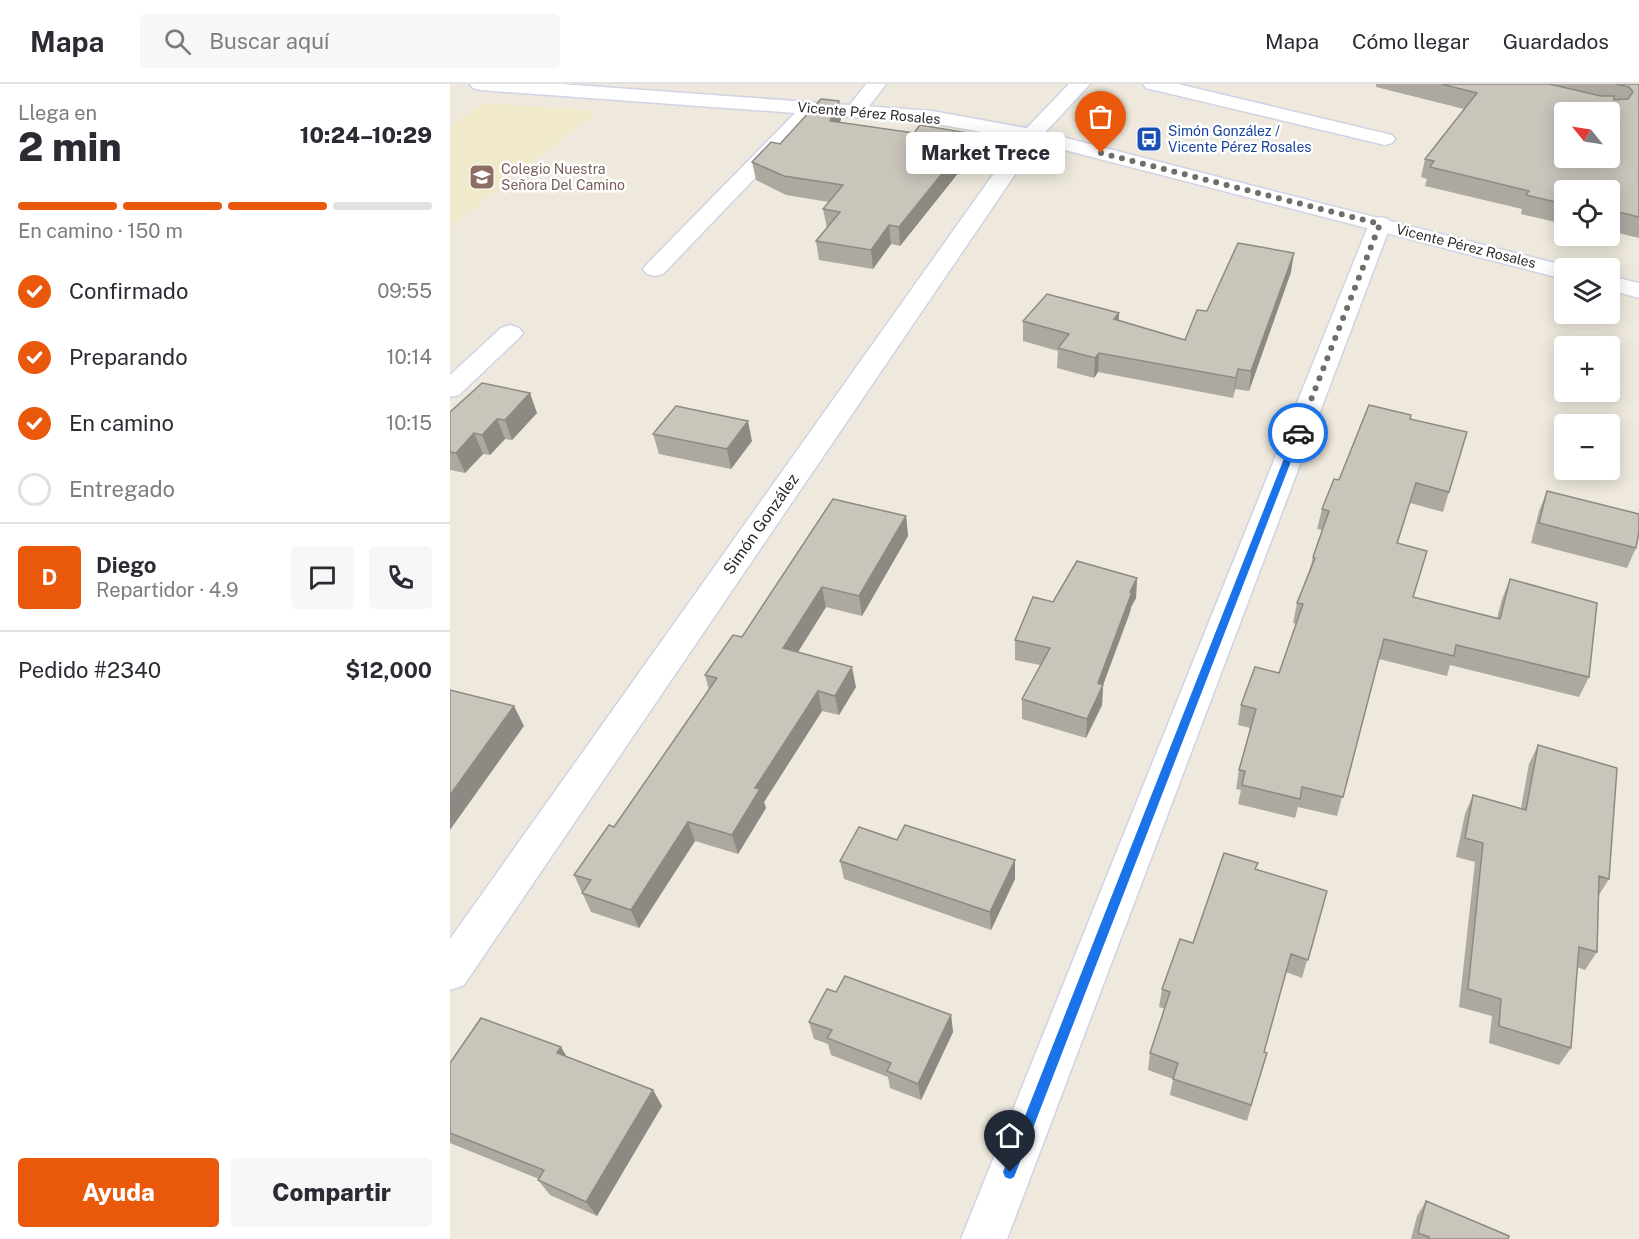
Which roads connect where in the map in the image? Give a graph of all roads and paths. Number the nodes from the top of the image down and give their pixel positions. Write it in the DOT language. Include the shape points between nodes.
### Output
graph roads {
  1 [pos="480,84"];
  2 [pos="876,84"];
  3 [pos="1080,84"];
  4 [pos="1153,84"];
  5 [pos="811,108"];
  6 [pos="856,110"];
  7 [pos="1031,135"];
  8 [pos="1385,139"];
  9 [pos="1380,224"];
  10 [pos="655,269"];
  11 [pos="1554,269"];
  12 [pos="1620,286"];
  13 [pos="1639,291"];
  14 [pos="510,333"];
  15 [pos="450,357"];
  16 [pos="480,361"];
  17 [pos="450,388"];
  18 [pos="450,972"];
  19 [pos="984,1239"];
  1 -- 5 [label="street, Vicente Pérez Rosales"];
  2 -- 6 [label="street"];
  3 -- 7 [label="street, Simón González"];
  4 -- 8 [label="street"];
  5 -- 6 [label="street, Vicente Pérez Rosales"];
  5 -- 10 [label="street"];
  6 -- 7 [label="street, Vicente Pérez Rosales" via="909,113"];
  7 -- 9 [label="street, Vicente Pérez Rosales"];
  7 -- 18 [label="street, Simón González"];
  9 -- 11 [label="street, Vicente Pérez Rosales"];
  9 -- 19 [label="street"];
  12 -- 13 [label="street"];
  14 -- 16 [label="street"];
  15 -- 16 [label="street"];
  16 -- 17 [label="street"];
}
